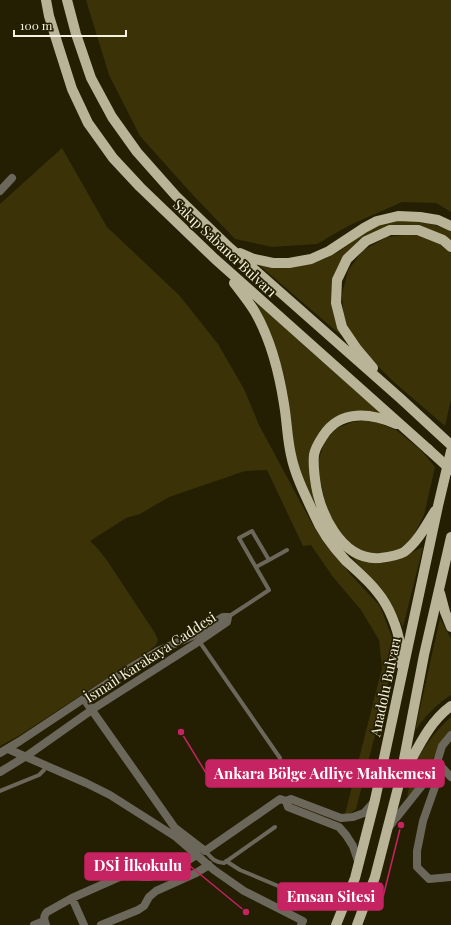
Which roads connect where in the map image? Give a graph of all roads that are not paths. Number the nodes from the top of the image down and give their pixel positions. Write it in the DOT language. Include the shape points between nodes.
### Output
graph roads {
  1 [pos="46,0"];
  2 [pos="67,0"];
  3 [pos="12,178"];
  4 [pos="0,191"];
  5 [pos="451,226"];
  6 [pos="451,247"];
  7 [pos="230,248"];
  8 [pos="215,259"];
  9 [pos="400,398"];
  10 [pos="405,428"];
  11 [pos="451,445"];
  12 [pos="451,451"];
  13 [pos="451,470"];
  14 [pos="438,506"];
  15 [pos="451,537"];
  16 [pos="287,550"];
  17 [pos="269,560"];
  18 [pos="256,567"];
  19 [pos="439,590"];
  20 [pos="228,617"];
  21 [pos="451,627"];
  22 [pos="199,641"];
  23 [pos="400,682"];
  24 [pos="84,699"];
  25 [pos="451,706"];
  26 [pos="92,710"];
  27 [pos="451,735"];
  28 [pos="8,749"];
  29 [pos="0,753"];
  30 [pos="26,756"];
  31 [pos="280,758"];
  32 [pos="437,762"];
  33 [pos="46,765"];
  34 [pos="0,772"];
  35 [pos="451,777"];
  36 [pos="400,780"];
  37 [pos="0,791"];
  38 [pos="375,800"];
  39 [pos="286,801"];
  40 [pos="275,827"];
  41 [pos="387,830"];
  42 [pos="206,851"];
  43 [pos="198,855"];
  44 [pos="226,861"];
  45 [pos="359,864"];
  46 [pos="209,865"];
  47 [pos="451,877"];
  48 [pos="72,898"];
  49 [pos="314,901"];
  50 [pos="45,923"];
  51 [pos="34,925"];
  52 [pos="84,925"];
  53 [pos="101,925"];
  54 [pos="301,925"];
  55 [pos="336,925"];
  56 [pos="357,925"];
  1 -- 8 [label="main road, Sakıp Sabancı Bulvarı" via="72,88 88,123 113,158 140,188"];
  2 -- 7 [label="main road, Sakıp Sabancı Bulvarı" via="92,78 112,118 137,152 176,196"];
  3 -- 4 [label="street"];
  5 -- 7 [label="main road" via="438,220 398,216 364,228 317,257 289,263 254,259"];
  6 -- 9 [label="main road" via="443,240 418,230 390,230 366,241 347,259 337,280 336,303 342,327 357,349"];
  7 -- 9 [label="main road, Sakıp Sabancı Bulvarı"];
  8 -- 10 [label="main road, Sakıp Sabancı Bulvarı"];
  8 -- 23 [label="main road" via="256,314 272,350 280,381 291,455 317,521 331,543 379,593 388,608 400,646"];
  9 -- 11 [label="main road, Sakıp Sabancı Bulvarı"];
  10 -- 13 [label="main road, Sakıp Sabancı Bulvarı, bridge"];
  10 -- 14 [label="main road" via="375,417 361,415 330,426 316,446 313,463 317,493 326,519 343,544 359,554 375,558 389,557 403,552 415,541"];
  12 -- 14 [label="main road, Anadolu Bulvarı"];
  14 -- 23 [label="main road, Anadolu Bulvarı"];
  15 -- 19 [label="main road"];
  16 -- 17 [label="lane"];
  17 -- 18 [label="lane"];
  17 -- 18 [label="lane" via="252,531 239,538"];
  18 -- 20 [label="lane" via="269,590"];
  19 -- 21 [label="main road"];
  19 -- 36 [label="main road"];
  20 -- 22 [label="street, İsmail Karakaya Caddesi" via="226,622"];
  20 -- 24 [label="street, İsmail Karakaya Caddesi" via="223,617 192,636 158,651"];
  22 -- 26 [label="street, İsmail Karakaya Caddesi"];
  22 -- 31 [label="lane"];
  23 -- 38 [label="main road, Anadolu Bulvarı"];
  24 -- 26 [label="street"];
  24 -- 28 [label="street, İsmail Karakaya Caddesi"];
  25 -- 36 [label="main road" via="426,734"];
  26 -- 30 [label="street, İsmail Karakaya Caddesi"];
  26 -- 42 [label="street" via="175,828"];
  27 -- 32 [label="street" via="442,746"];
  28 -- 29 [label="street, İsmail Karakaya Caddesi"];
  28 -- 30 [label="street"];
  30 -- 33 [label="street"];
  30 -- 34 [label="street, İsmail Karakaya Caddesi"];
  32 -- 35 [label="street"];
  32 -- 41 [label="street" via="428,778"];
  32 -- 47 [label="street" via="436,784 423,821 417,851 417,867 429,878"];
  33 -- 37 [label="lane" via="39,775"];
  33 -- 43 [label="street" via="110,795 176,837"];
  36 -- 41 [label="main road"];
  38 -- 39 [label="street" via="364,813 341,818 291,799"];
  38 -- 45 [label="main road, Anadolu Bulvarı"];
  39 -- 42 [label="street" via="280,800"];
  39 -- 45 [label="street" via="288,807 339,827 353,846"];
  40 -- 44 [label="lane"];
  41 -- 56 [label="main road" via="375,877"];
  42 -- 44 [label="lane" via="217,862"];
  43 -- 46 [label="street"];
  43 -- 48 [label="street" via="153,876 124,875"];
  44 -- 49 [label="lane" via="240,870"];
  45 -- 55 [label="main road, Anadolu Bulvarı" via="356,878"];
  46 -- 53 [label="street" via="156,891 138,910"];
  46 -- 54 [label="street" via="244,891 304,921"];
  48 -- 50 [label="street" via="47,912 44,916"];
  48 -- 52 [label="street"];
  50 -- 51 [label="street"];
}
